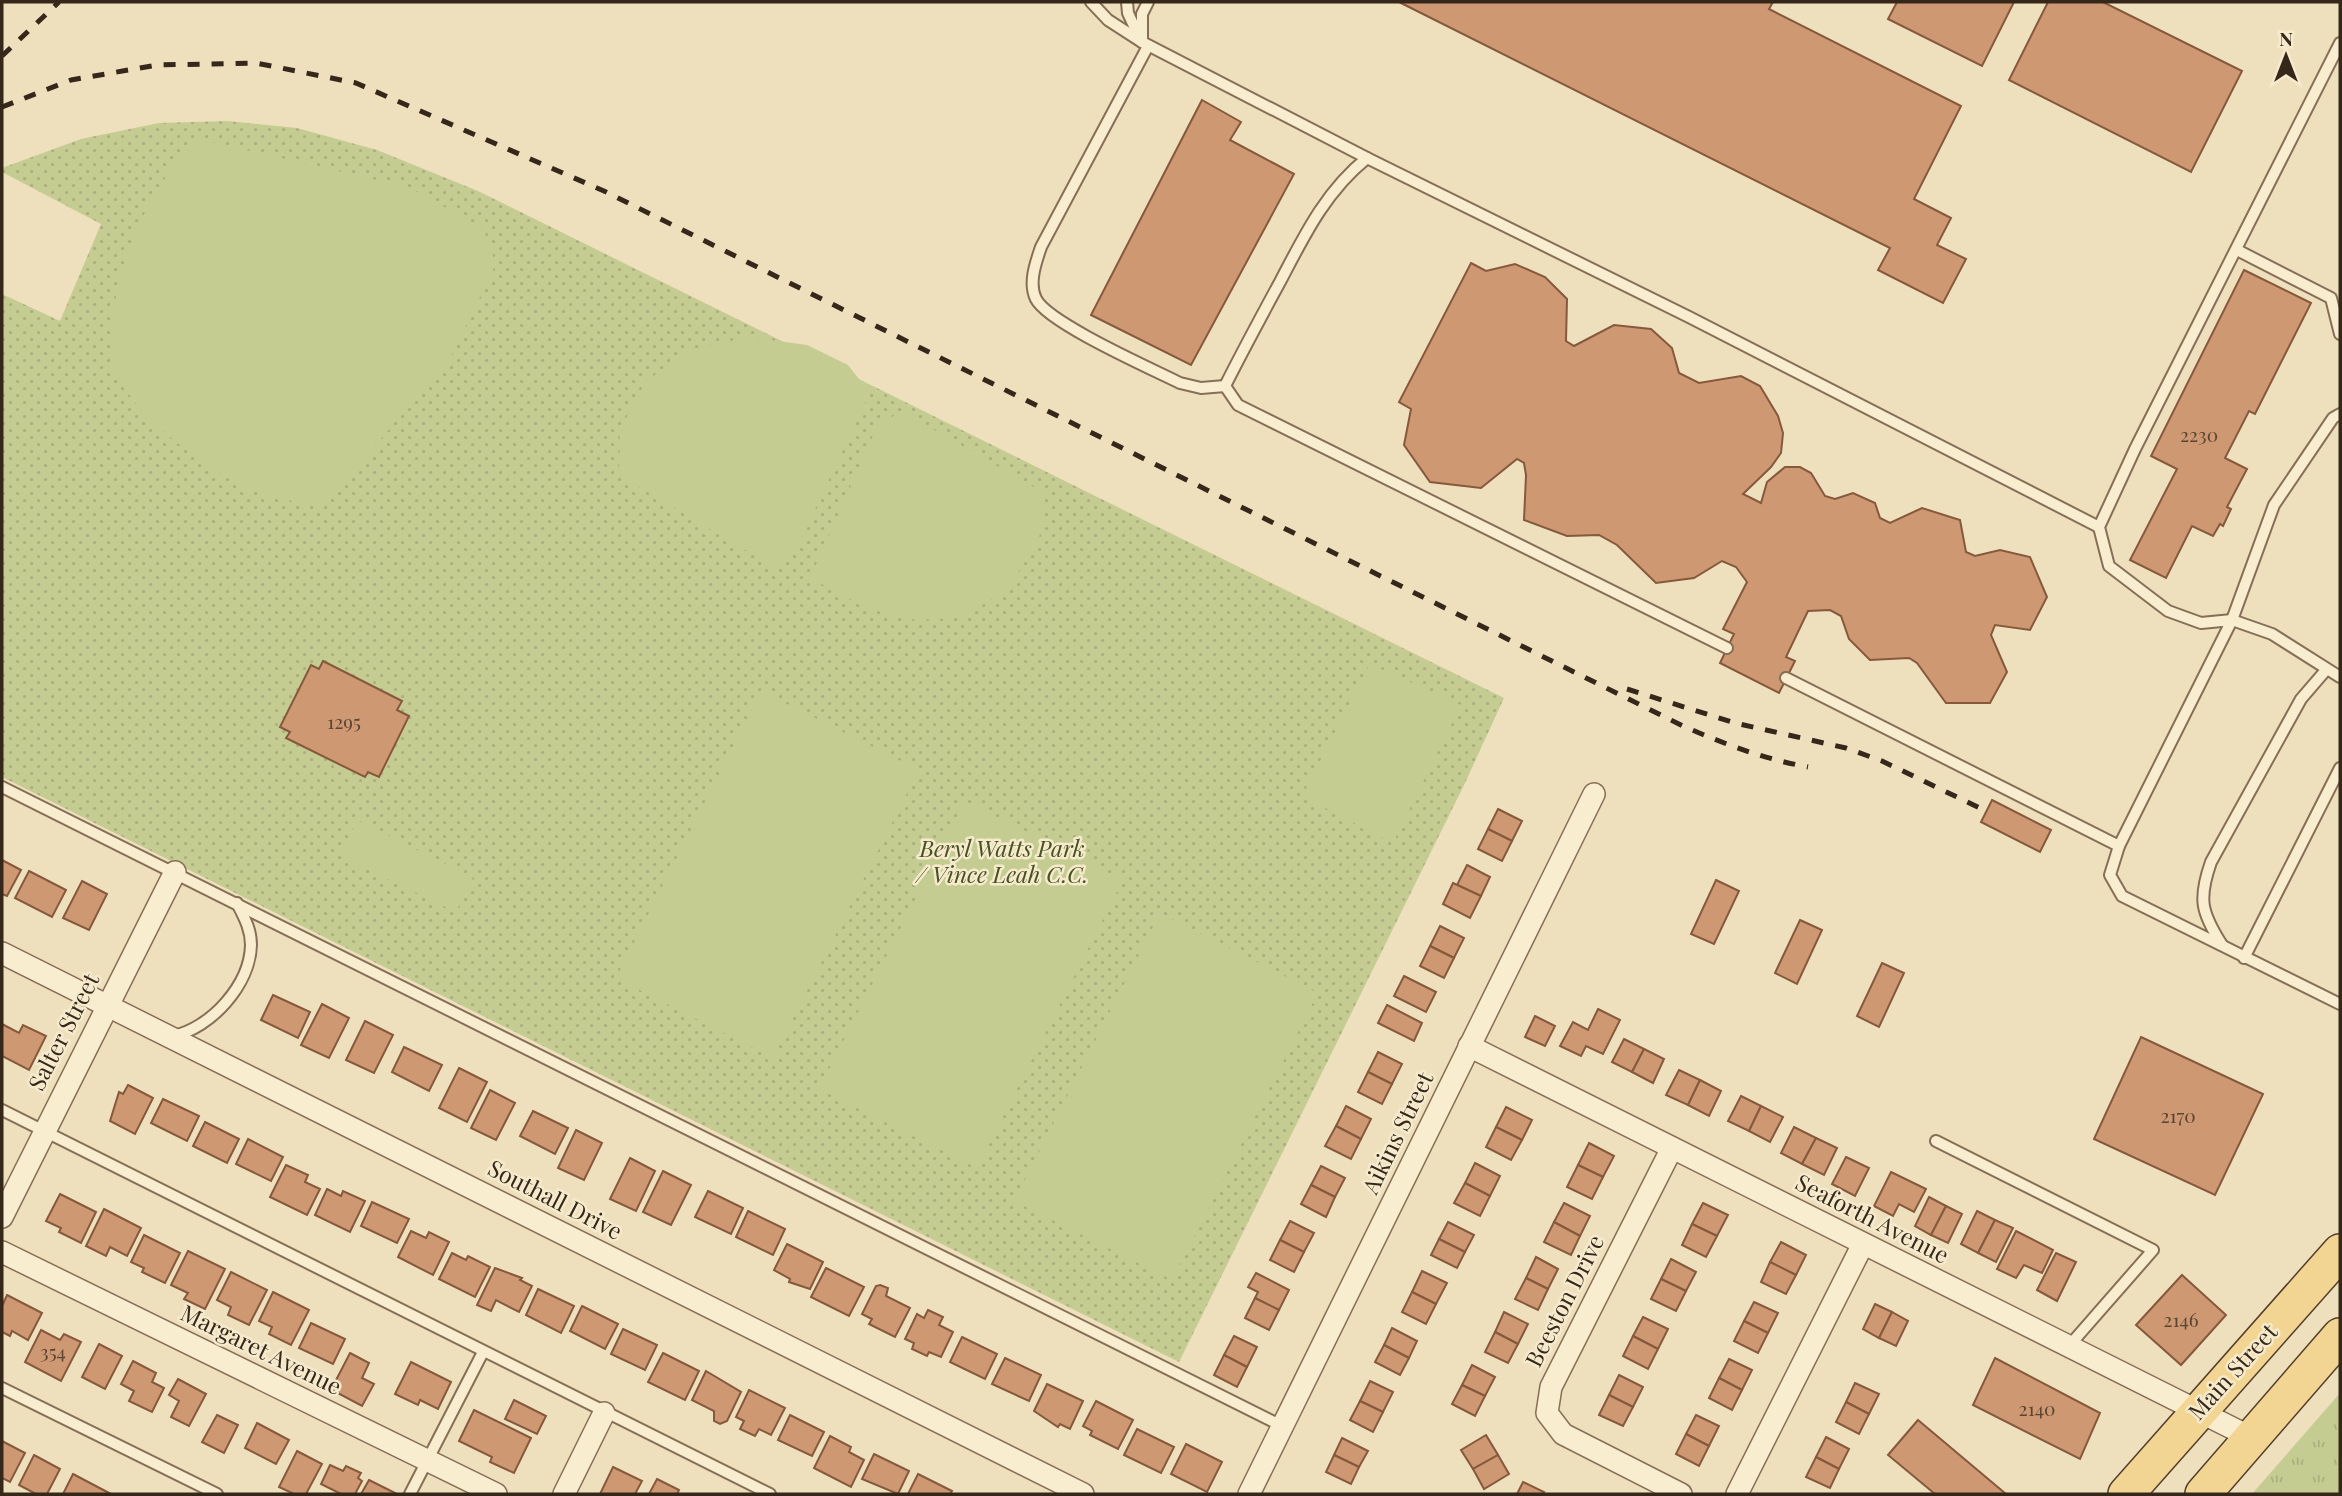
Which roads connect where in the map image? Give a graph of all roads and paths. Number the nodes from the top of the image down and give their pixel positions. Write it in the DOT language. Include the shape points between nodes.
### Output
graph roads {
  1 [pos="1091,2"];
  2 [pos="1127,2"];
  3 [pos="1148,2"];
  4 [pos="2340,43"];
  5 [pos="1145,44"];
  6 [pos="1367,158"];
  7 [pos="2237,250"];
  8 [pos="2340,334"];
  9 [pos="1225,386"];
  10 [pos="2340,414"];
  11 [pos="2099,527"];
  12 [pos="2232,620"];
  13 [pos="1727,648"];
  14 [pos="2326,670"];
  15 [pos="2340,677"];
  16 [pos="1786,678"];
  17 [pos="2340,768"];
  18 [pos="2,787"];
  19 [pos="1594,794"];
  20 [pos="2119,846"];
  21 [pos="176,872"];
  22 [pos="236,903"];
  23 [pos="2224,947"];
  24 [pos="2,953"];
  25 [pos="2244,958"];
  26 [pos="2340,1004"];
  27 [pos="107,1005"];
  28 [pos="170,1036"];
  29 [pos="1469,1046"];
  30 [pos="2,1110"];
  31 [pos="44,1131"];
  32 [pos="1936,1141"];
  33 [pos="1672,1148"];
  34 [pos="2,1217"];
  35 [pos="1863,1244"];
  36 [pos="2,1252"];
  37 [pos="2340,1252"];
  38 [pos="2340,1335"];
  39 [pos="2068,1346"];
  40 [pos="483,1352"];
  41 [pos="2,1388"];
  42 [pos="2198,1411"];
  43 [pos="604,1413"];
  44 [pos="1284,1427"];
  45 [pos="2252,1438"];
  46 [pos="427,1460"];
  47 [pos="217,1494"];
  48 [pos="410,1494"];
  49 [pos="496,1494"];
  50 [pos="564,1494"];
  51 [pos="770,1494"];
  52 [pos="1083,1494"];
  53 [pos="1249,1494"];
  54 [pos="1681,1494"];
  55 [pos="1737,1494"];
  56 [pos="2126,1494"];
  57 [pos="2203,1494"];
  1 -- 5 [label="lane" via="1108,20"];
  2 -- 5 [label="lane"];
  3 -- 5 [label="lane" via="1142,14"];
  4 -- 7 [label="lane"];
  5 -- 6 [label="lane"];
  5 -- 9 [label="lane" via="1041,247 1032,276 1036,299 1055,318 1180,383 1201,388"];
  6 -- 9 [label="lane" via="1343,177 1319,209"];
  6 -- 11 [label="lane"];
  7 -- 8 [label="lane" via="2331,298"];
  7 -- 11 [label="lane"];
  9 -- 13 [label="lane" via="1238,405"];
  10 -- 12 [label="lane" via="2274,505"];
  11 -- 12 [label="lane" via="2109,566 2168,611 2201,623"];
  12 -- 14 [label="lane" via="2272,634"];
  12 -- 20 [label="lane"];
  14 -- 15 [label="lane"];
  14 -- 23 [label="lane" via="2301,699 2211,862 2201,891 2206,920"];
  16 -- 20 [label="lane"];
  17 -- 25 [label="lane"];
  18 -- 21 [label="lane"];
  19 -- 29 [label="street, Aikins Street"];
  20 -- 23 [label="lane" via="2110,875 2122,896"];
  21 -- 22 [label="lane"];
  21 -- 27 [label="street, Salter Street"];
  22 -- 28 [label="lane" via="248,924 251,943 239,983 215,1015 186,1033"];
  22 -- 44 [label="lane"];
  23 -- 25 [label="lane"];
  24 -- 27 [label="street, Southall Drive"];
  25 -- 26 [label="lane"];
  27 -- 28 [label="street, Southall Drive"];
  27 -- 31 [label="street, Salter Street"];
  28 -- 52 [label="street, Southall Drive"];
  29 -- 33 [label="street, Seaforth Avenue"];
  29 -- 44 [label="street, Aikins Street"];
  30 -- 31 [label="lane"];
  31 -- 34 [label="street, Salter Street"];
  31 -- 40 [label="lane"];
  32 -- 39 [label="lane" via="2153,1250"];
  33 -- 35 [label="street, Seaforth Avenue"];
  33 -- 54 [label="street, Beeston Drive" via="1551,1387 1548,1413 1563,1434"];
  35 -- 39 [label="street, Seaforth Avenue"];
  35 -- 55 [label="street"];
  36 -- 46 [label="street, Margaret Avenue"];
  37 -- 42 [label="main road, Main Street"];
  38 -- 45 [label="main road"];
  39 -- 42 [label="street, Seaforth Avenue"];
  40 -- 43 [label="lane"];
  40 -- 46 [label="lane"];
  41 -- 47 [label="lane"];
  42 -- 45 [label="street, Seaforth Avenue"];
  42 -- 56 [label="main road, Main Street"];
  43 -- 50 [label="street"];
  43 -- 51 [label="lane"];
  44 -- 53 [label="street, Aikins Street"];
  45 -- 57 [label="main road"];
  46 -- 48 [label="lane"];
  46 -- 49 [label="street, Margaret Avenue"];
}
